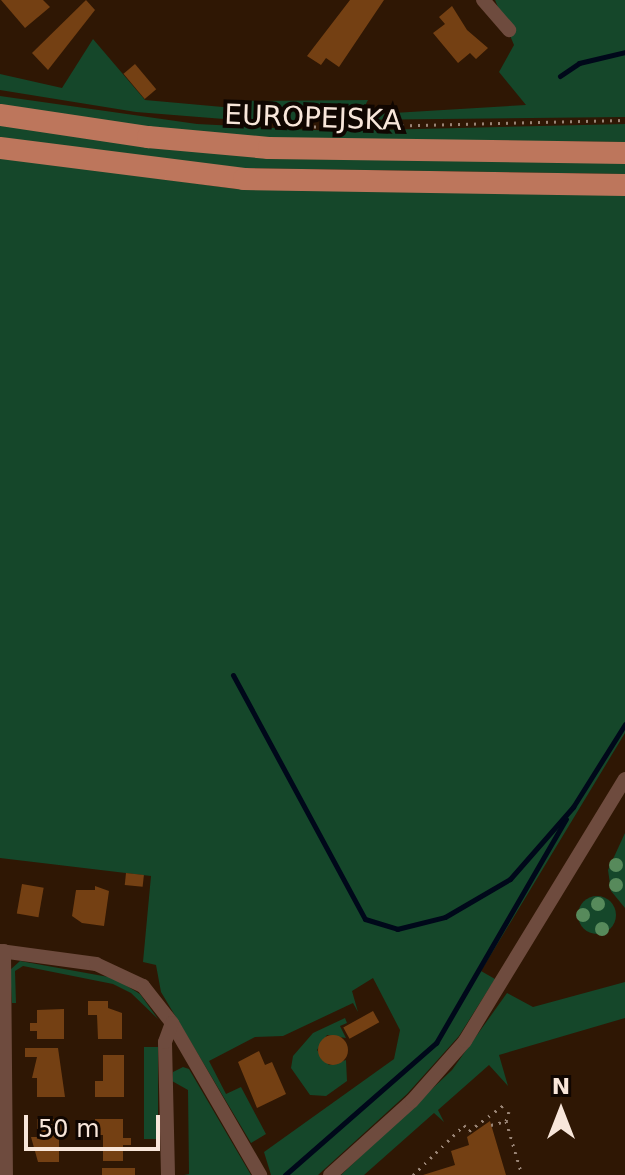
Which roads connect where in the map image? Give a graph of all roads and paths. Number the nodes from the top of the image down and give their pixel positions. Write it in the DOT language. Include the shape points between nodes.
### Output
graph roads {
  1 [pos="483,0"];
  2 [pos="509,30"];
  3 [pos="0,115"];
  4 [pos="625,120"];
  5 [pos="236,123"];
  6 [pos="0,148"];
  7 [pos="625,153"];
  8 [pos="625,185"];
  9 [pos="625,779"];
  10 [pos="2,951"];
  11 [pos="172,1023"];
  12 [pos="505,1104"];
  13 [pos="509,1111"];
  14 [pos="506,1121"];
  15 [pos="491,1125"];
  16 [pos="6,1175"];
  17 [pos="168,1175"];
  18 [pos="260,1175"];
  19 [pos="330,1175"];
  20 [pos="413,1175"];
  21 [pos="522,1175"];
  1 -- 2 [label="street"];
  3 -- 7 [label="main road, EUROPEJSKA" via="148,137 281,149"];
  4 -- 5 [label="path" via="334,127"];
  6 -- 8 [label="main road" via="244,179"];
  9 -- 19 [label="street" via="499,988 446,1065"];
  10 -- 11 [label="street" via="122,972 152,995"];
  10 -- 16 [label="street"];
  11 -- 17 [label="street" via="165,1042"];
  11 -- 18 [label="street"];
  12 -- 20 [label="path" via="469,1131 464,1125"];
  13 -- 14 [label="path"];
  14 -- 15 [label="path"];
  14 -- 21 [label="path"];
}
